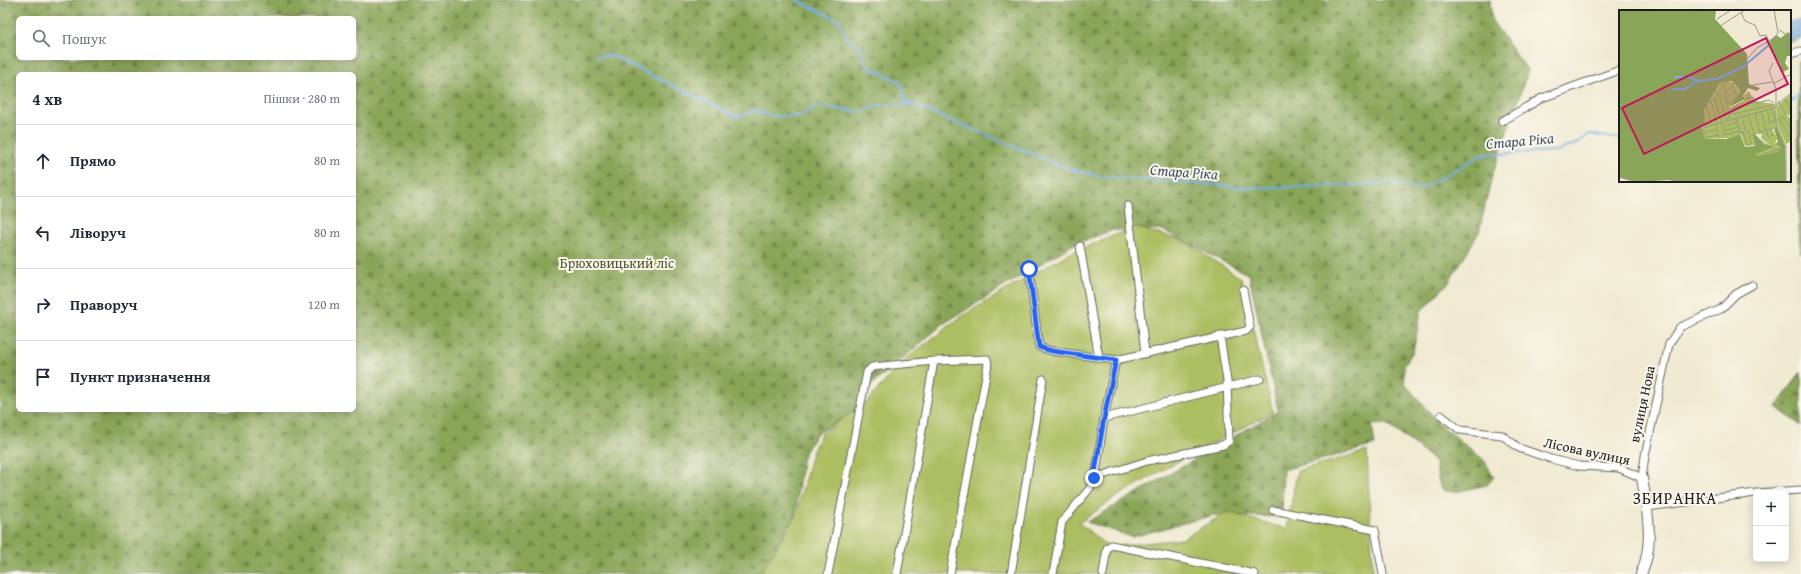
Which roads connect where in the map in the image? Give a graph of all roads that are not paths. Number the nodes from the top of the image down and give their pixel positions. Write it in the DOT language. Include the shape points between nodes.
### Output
graph roads {
  1 [pos="1801,51"];
  2 [pos="1791,54"];
  3 [pos="1619,70"];
  4 [pos="1502,121"];
  5 [pos="1128,206"];
  6 [pos="1080,246"];
  7 [pos="1029,269"];
  8 [pos="1752,285"];
  9 [pos="1242,290"];
  10 [pos="1220,336"];
  11 [pos="1145,353"];
  12 [pos="1099,358"];
  13 [pos="1116,360"];
  14 [pos="934,361"];
  15 [pos="1044,379"];
  16 [pos="1260,379"];
  17 [pos="1227,388"];
  18 [pos="1441,415"];
  19 [pos="1104,418"];
  20 [pos="1094,478"];
  21 [pos="1642,478"];
  22 [pos="1801,490"];
  23 [pos="1789,491"];
  24 [pos="1753,493"];
  25 [pos="1647,507"];
  26 [pos="1273,510"];
  27 [pos="828,574"];
  28 [pos="897,574"];
  29 [pos="950,574"];
  30 [pos="1011,574"];
  31 [pos="1053,574"];
  32 [pos="1103,574"];
  33 [pos="1255,574"];
  34 [pos="1383,574"];
  35 [pos="1641,574"];
  1 -- 2 [label="street"];
  3 -- 4 [label="street" via="1542,98"];
  5 -- 11 [label="street"];
  6 -- 12 [label="street"];
  7 -- 12 [label="street" via="1039,347"];
  8 -- 21 [label="street, вулиця Нова" via="1736,294 1721,309 1680,327 1669,344"];
  9 -- 10 [label="street" via="1250,327 1246,331"];
  10 -- 11 [label="street"];
  10 -- 17 [label="street"];
  11 -- 13 [label="street"];
  12 -- 13 [label="street"];
  13 -- 19 [label="street"];
  14 -- 27 [label="street" via="872,367 867,372"];
  14 -- 28 [label="street"];
  14 -- 29 [label="street" via="987,359 988,364"];
  15 -- 30 [label="street"];
  16 -- 17 [label="street"];
  17 -- 19 [label="street"];
  17 -- 20 [label="street" via="1229,441 1223,445 1147,461"];
  18 -- 21 [label="street, Лісова вулиця" via="1460,430 1502,436 1519,448 1551,459 1578,466 1619,468"];
  19 -- 20 [label="street"];
  20 -- 31 [label="street" via="1090,488 1062,522"];
  21 -- 25 [label="street, вулиця Нова"];
  22 -- 23 [label="street"];
  24 -- 25 [label="street"];
  25 -- 35 [label="street, вулиця Нова" via="1649,546"];
  26 -- 34 [label="street" via="1376,530"];
  32 -- 33 [label="street" via="1107,548 1111,545"];
}
